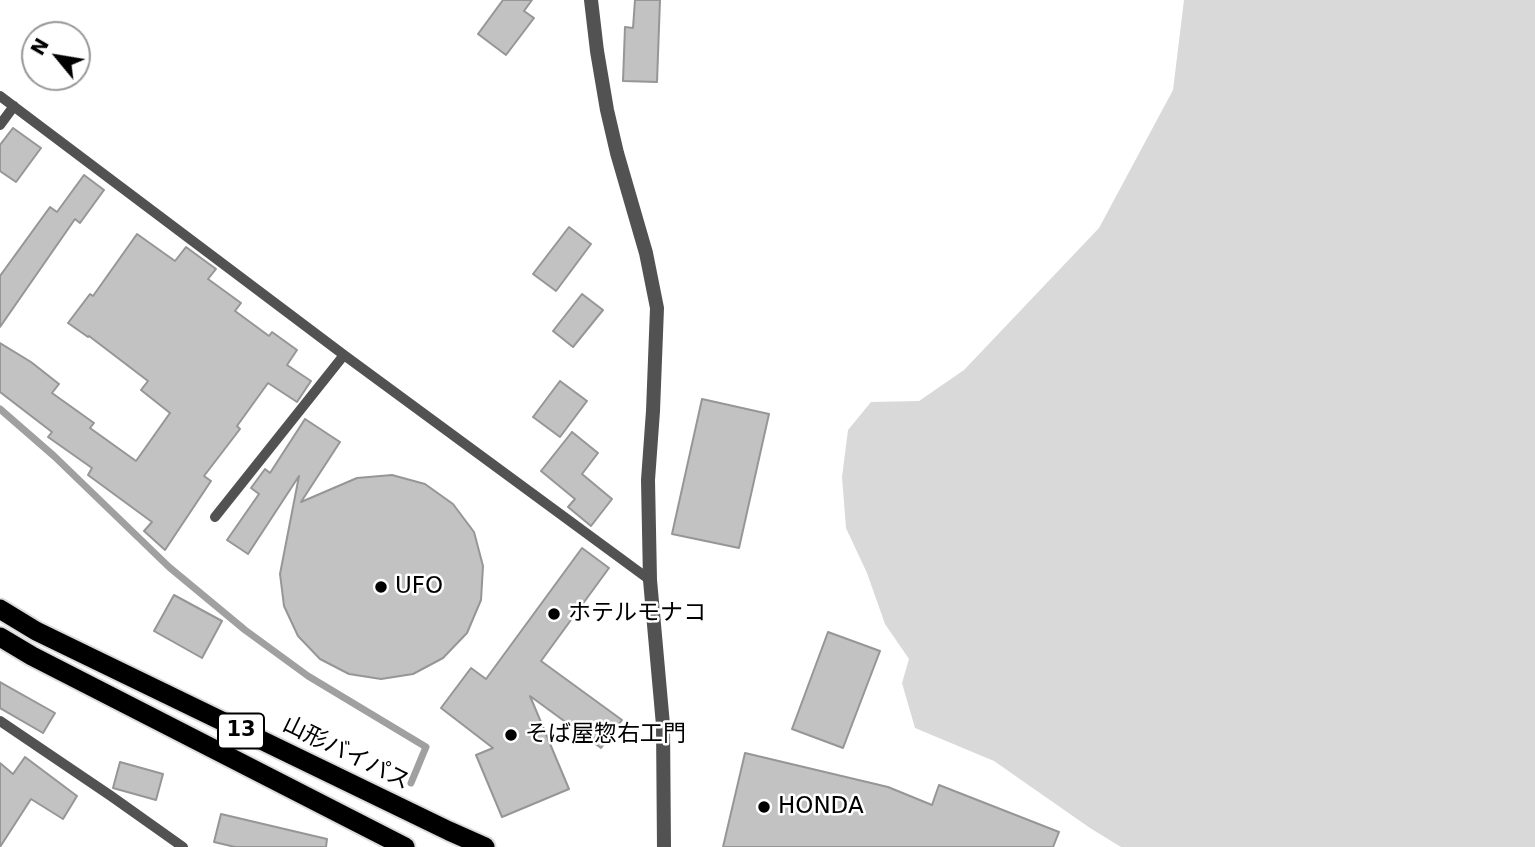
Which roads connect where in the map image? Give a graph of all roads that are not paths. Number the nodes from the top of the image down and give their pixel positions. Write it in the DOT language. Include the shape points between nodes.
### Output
graph roads {
  1 [pos="591,0"];
  2 [pos="0,96"];
  3 [pos="14,106"];
  4 [pos="0,125"];
  5 [pos="344,355"];
  6 [pos="215,517"];
  7 [pos="650,580"];
  8 [pos="0,609"];
  9 [pos="0,638"];
  10 [pos="0,721"];
  11 [pos="183,847"];
  12 [pos="405,847"];
  13 [pos="485,847"];
  14 [pos="664,847"];
  1 -- 7 [label="street" via="607,110 657,308 648,480"];
  2 -- 3 [label="lane"];
  3 -- 4 [label="lane"];
  3 -- 5 [label="lane"];
  5 -- 6 [label="lane"];
  5 -- 7 [label="lane"];
  7 -- 14 [label="street" via="663,725"];
  8 -- 13 [label="highway, 山形バイパス / 13" via="49,637"];
  9 -- 12 [label="highway, 13"];
  10 -- 11 [label="lane"];
}
